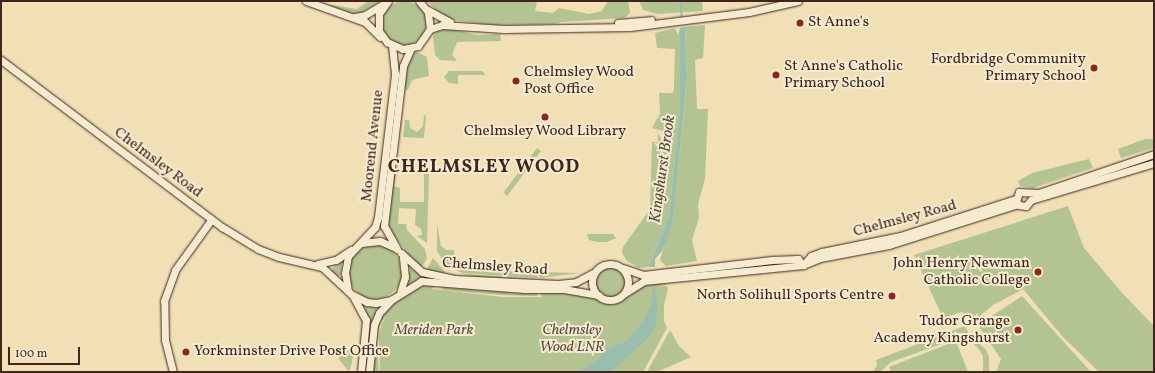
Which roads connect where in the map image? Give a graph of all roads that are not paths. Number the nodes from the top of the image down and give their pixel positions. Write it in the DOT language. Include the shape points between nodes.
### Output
graph roads {
  1 [pos="306,1"];
  2 [pos="798,1"];
  3 [pos="387,2"];
  4 [pos="421,2"];
  5 [pos="788,2"];
  6 [pos="428,10"];
  7 [pos="355,17"];
  8 [pos="459,25"];
  9 [pos="430,29"];
  10 [pos="383,39"];
  11 [pos="392,46"];
  12 [pos="411,48"];
  13 [pos="1,60"];
  14 [pos="1154,154"];
  15 [pos="1154,163"];
  16 [pos="1030,197"];
  17 [pos="1017,202"];
  18 [pos="211,220"];
  19 [pos="359,245"];
  20 [pos="399,251"];
  21 [pos="311,264"];
  22 [pos="623,268"];
  23 [pos="593,274"];
  24 [pos="643,278"];
  25 [pos="350,293"];
  26 [pos="625,293"];
  27 [pos="400,294"];
  28 [pos="598,296"];
  29 [pos="391,300"];
  30 [pos="173,372"];
  31 [pos="361,372"];
  32 [pos="369,372"];
  1 -- 7 [label="street"];
  2 -- 5 [label="street"];
  3 -- 7 [label="street" via="365,15"];
  3 -- 10 [label="street" via="378,21"];
  4 -- 6 [label="street"];
  5 -- 8 [label="street" via="667,22 574,28 504,29"];
  6 -- 8 [label="street" via="442,20"];
  6 -- 9 [label="street"];
  7 -- 10 [label="street" via="365,22"];
  8 -- 9 [label="street" via="442,25"];
  9 -- 12 [label="street" via="424,40"];
  10 -- 11 [label="street"];
  11 -- 12 [label="street"];
  11 -- 19 [label="street, Moorend Avenue" via="395,74 378,217 375,227"];
  12 -- 20 [label="street, Moorend Avenue" via="403,66 385,220 386,232"];
  13 -- 18 [label="street, Chelmsley Road"];
  14 -- 16 [label="street, Chelmsley Road"];
  15 -- 16 [label="street, Chelmsley Road"];
  16 -- 17 [label="street, Chelmsley Road" via="1026,206"];
  16 -- 17 [label="street, Chelmsley Road" via="1024,191 1019,192"];
  17 -- 24 [label="street, Chelmsley Road" via="900,236 822,252 811,256 803,265"];
  18 -- 21 [label="street, Chelmsley Road" via="258,249"];
  18 -- 30 [label="street" via="175,270 164,301 165,340"];
  19 -- 20 [label="street" via="380,241"];
  19 -- 21 [label="street, Chelmsley Road" via="326,264"];
  19 -- 25 [label="street" via="348,256 345,267"];
  20 -- 23 [label="street, Chelmsley Road" via="417,270 454,279 558,284 576,282"];
  20 -- 27 [label="street" via="406,269"];
  21 -- 25 [label="street, Chelmsley Road" via="330,272"];
  22 -- 23 [label="street" via="608,264"];
  22 -- 24 [label="street, Chelmsley Road"];
  22 -- 26 [label="street" via="628,278"];
  23 -- 28 [label="street" via="592,285"];
  24 -- 26 [label="street, Chelmsley Road"];
  25 -- 29 [label="street" via="367,302"];
  25 -- 31 [label="street" via="366,320"];
  26 -- 28 [label="street" via="611,301"];
  27 -- 28 [label="street, Chelmsley Road" via="412,285 426,281 480,287 564,289"];
  27 -- 29 [label="street"];
  29 -- 32 [label="street" via="379,313 374,325"];
}
